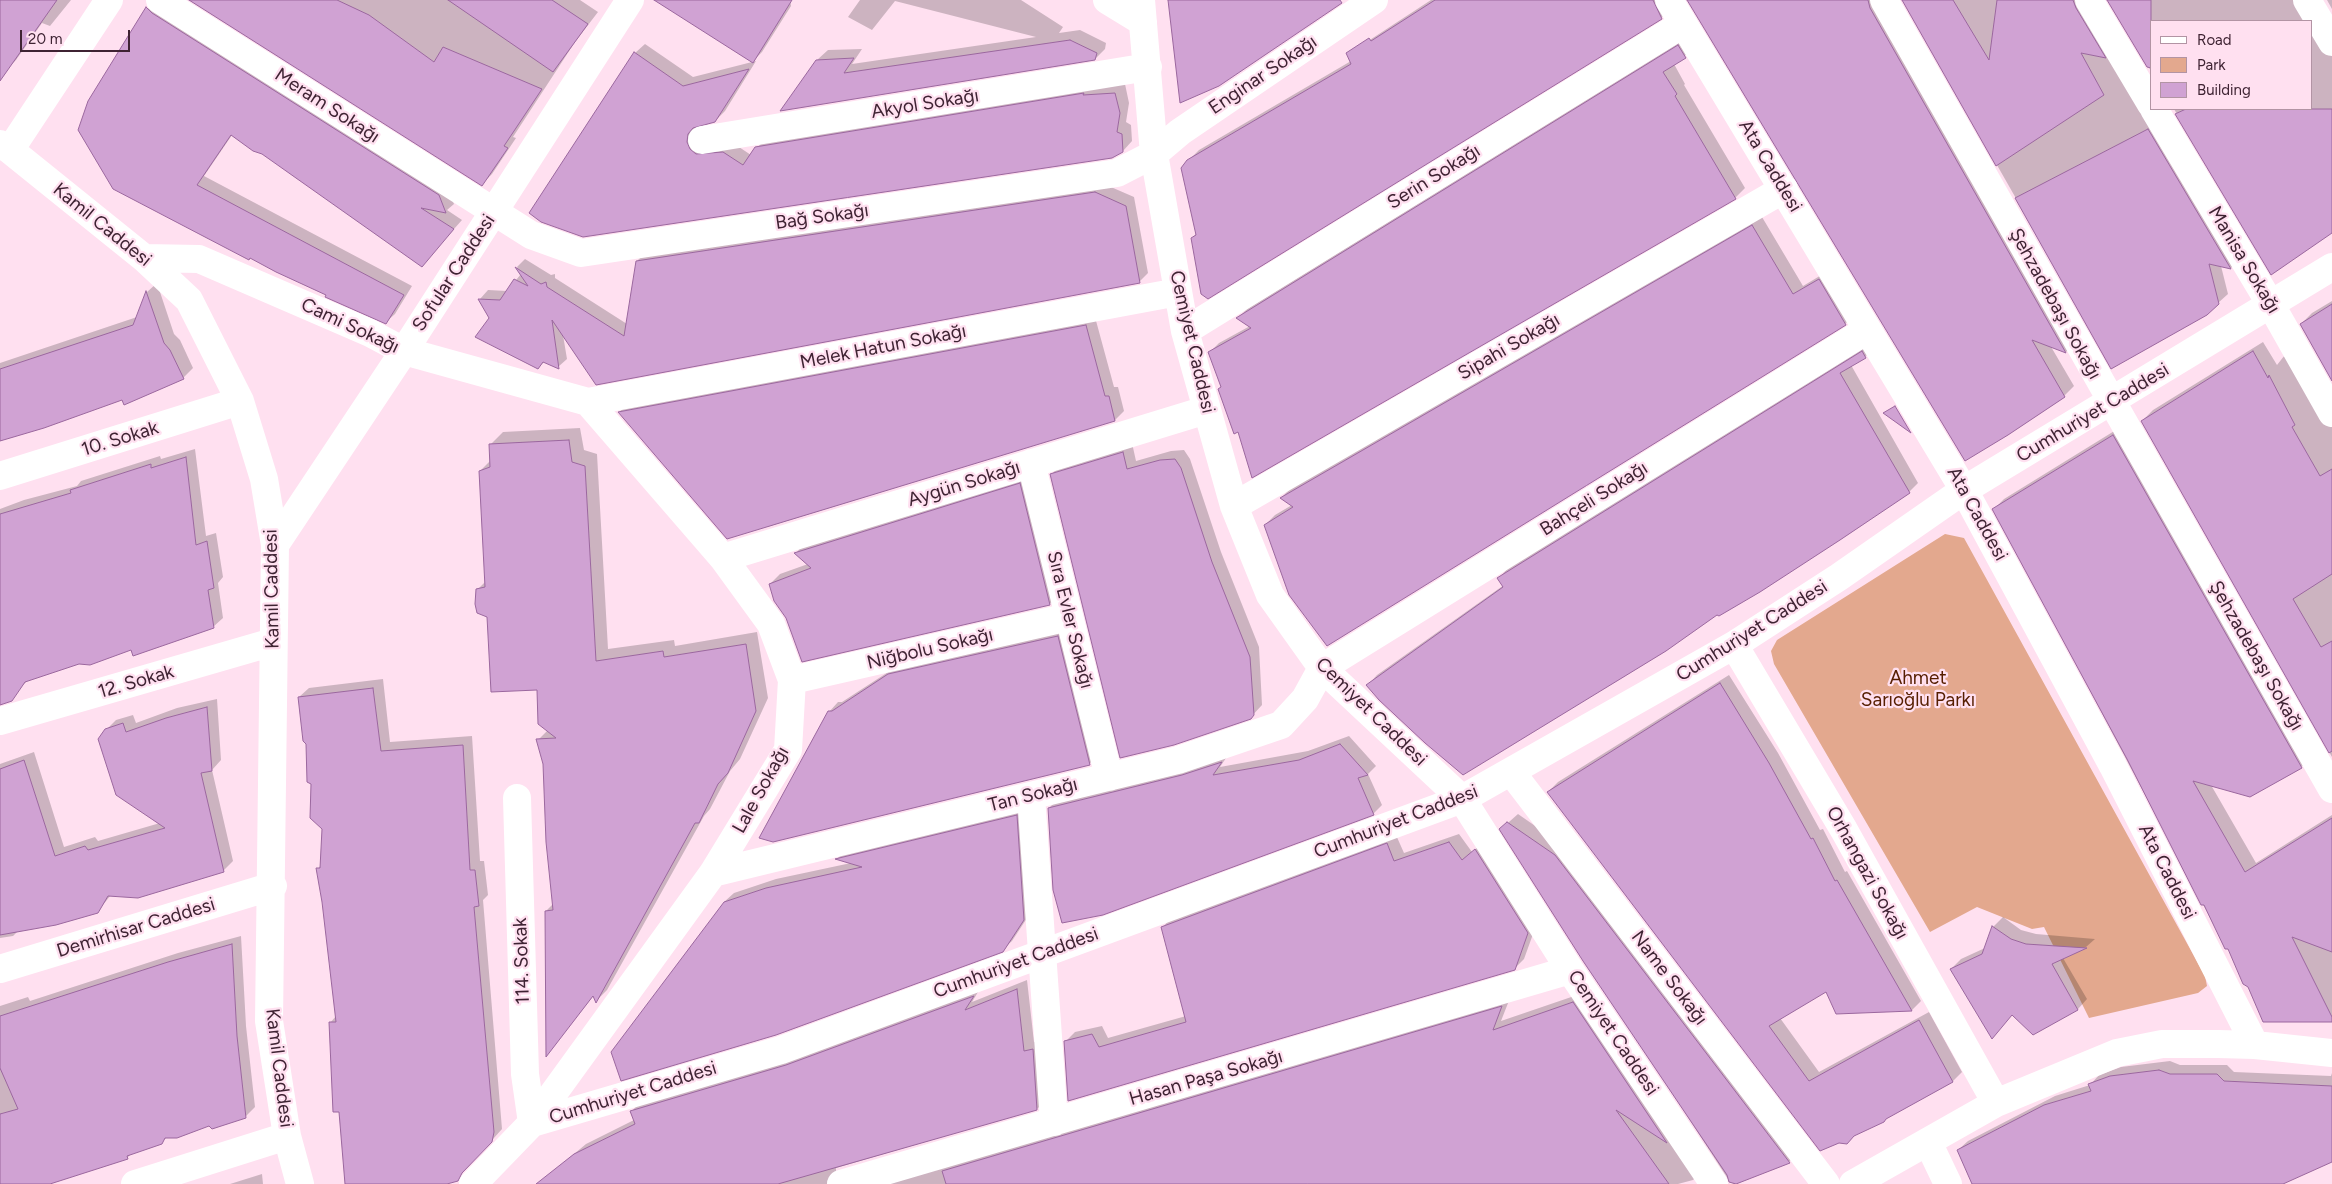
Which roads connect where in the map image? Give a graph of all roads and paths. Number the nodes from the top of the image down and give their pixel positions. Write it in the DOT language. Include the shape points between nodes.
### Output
graph roads {
  1 [pos="109,0"];
  2 [pos="160,0"];
  3 [pos="1107,0"];
  4 [pos="1374,0"];
  5 [pos="1669,0"];
  6 [pos="1884,0"];
  7 [pos="2089,0"];
  8 [pos="2307,0"];
  9 [pos="624,2"];
  10 [pos="1142,11"];
  11 [pos="1683,24"];
  12 [pos="2332,42"];
  13 [pos="1148,67"];
  14 [pos="2150,102"];
  15 [pos="2155,110"];
  16 [pos="702,140"];
  17 [pos="5,147"];
  18 [pos="1154,154"];
  19 [pos="1784,189"];
  20 [pos="493,212"];
  21 [pos="144,258"];
  22 [pos="2332,267"];
  23 [pos="1178,292"];
  24 [pos="2271,305"];
  25 [pos="1867,330"];
  26 [pos="1185,331"];
  27 [pos="404,351"];
  28 [pos="240,402"];
  29 [pos="588,402"];
  30 [pos="2111,402"];
  31 [pos="1206,410"];
  32 [pos="2332,413"];
  33 [pos="1031,463"];
  34 [pos="0,476"];
  35 [pos="1964,490"];
  36 [pos="1234,506"];
  37 [pos="275,545"];
  38 [pos="723,558"];
  39 [pos="1069,618"];
  40 [pos="273,642"];
  41 [pos="1734,645"];
  42 [pos="1322,668"];
  43 [pos="792,680"];
  44 [pos="0,721"];
  45 [pos="1512,773"];
  46 [pos="1109,777"];
  47 [pos="2332,789"];
  48 [pos="1031,796"];
  49 [pos="517,798"];
  50 [pos="1462,799"];
  51 [pos="713,873"];
  52 [pos="272,886"];
  53 [pos="1041,953"];
  54 [pos="0,969"];
  55 [pos="1570,970"];
  56 [pos="2255,1045"];
  57 [pos="2332,1053"];
  58 [pos="1996,1103"];
  59 [pos="1054,1122"];
  60 [pos="532,1124"];
  61 [pos="287,1136"];
  62 [pos="1928,1142"];
  63 [pos="135,1184"];
  64 [pos="300,1184"];
  65 [pos="473,1184"];
  66 [pos="841,1184"];
  67 [pos="1714,1184"];
  68 [pos="1826,1184"];
  69 [pos="1854,1184"];
  70 [pos="1948,1184"];
  1 -- 17 [label="street, Kamil Caddesi"];
  2 -- 20 [label="street, Meram Sokağı"];
  3 -- 10 [label="street"];
  4 -- 18 [label="street, Enginar Sokağı" via="1180,132"];
  5 -- 11 [label="street, Ata Caddesi"];
  6 -- 30 [label="street, Şehzadebaşı Sokağı"];
  7 -- 14 [label="street"];
  8 -- 12 [label="street"];
  9 -- 20 [label="street, Sofular Caddesi"];
  10 -- 13 [label="street, Cemiyet Caddesi"];
  11 -- 19 [label="street, Ata Caddesi"];
  11 -- 26 [label="street, Serin Sokağı"];
  13 -- 16 [label="street, Akyol Sokağı"];
  13 -- 18 [label="street, Cemiyet Caddesi"];
  15 -- 24 [label="street, Manisa Sokağı"];
  17 -- 21 [label="street, Kamil Caddesi"];
  18 -- 20 [label="street, Bağ Sokağı" via="1117,173 581,253 530,235"];
  18 -- 23 [label="street, Cemiyet Caddesi"];
  19 -- 25 [label="street, Ata Caddesi"];
  19 -- 36 [label="street, Sipahi Sokağı"];
  20 -- 27 [label="street, Sofular Caddesi"];
  21 -- 27 [label="street, Cami Sokağı" via="199,259 370,333"];
  21 -- 28 [label="street, Kamil Caddesi" via="189,300"];
  22 -- 24 [label="street, Cumhuriyet Caddesi"];
  23 -- 26 [label="street, Cemiyet Caddesi"];
  23 -- 29 [label="street, Melek Hatun Sokağı"];
  24 -- 30 [label="street, Cumhuriyet Caddesi"];
  24 -- 32 [label="street, Manisa Sokağı"];
  25 -- 35 [label="street, Ata Caddesi"];
  25 -- 42 [label="street, Bahçeli Sokağı"];
  26 -- 31 [label="street, Cemiyet Caddesi"];
  27 -- 29 [label="street, Cami Sokağı"];
  27 -- 37 [label="street, Sofular Caddesi"];
  28 -- 34 [label="street, 10. Sokak"];
  28 -- 37 [label="street, Kamil Caddesi" via="264,479"];
  29 -- 38 [label="street, Lale Sokağı"];
  30 -- 35 [label="street, Cumhuriyet Caddesi"];
  30 -- 47 [label="street, Şehzadebaşı Sokağı"];
  31 -- 33 [label="street, Aygün Sokağı"];
  31 -- 36 [label="street, Cemiyet Caddesi"];
  33 -- 38 [label="street, Aygün Sokağı"];
  33 -- 39 [label="street, Sıra Evler Sokağı"];
  35 -- 41 [label="street, Cumhuriyet Caddesi"];
  35 -- 56 [label="street, Ata Caddesi" via="2113,766"];
  36 -- 42 [label="street, Cemiyet Caddesi" via="1270,595"];
  37 -- 40 [label="street, Kamil Caddesi"];
  38 -- 43 [label="street, Lale Sokağı" via="770,624"];
  39 -- 43 [label="street, Niğbolu Sokağı"];
  39 -- 46 [label="street, Sıra Evler Sokağı"];
  40 -- 44 [label="street, 12. Sokak"];
  40 -- 52 [label="street, Kamil Caddesi"];
  41 -- 45 [label="street, Cumhuriyet Caddesi"];
  41 -- 58 [label="street, Orhangazi Sokağı" via="1844,830"];
  42 -- 46 [label="street, Tan Sokağı" via="1305,699 1281,725 1178,760"];
  42 -- 50 [label="street, Cemiyet Caddesi"];
  43 -- 51 [label="street, Lale Sokağı" via="788,750"];
  45 -- 50 [label="street, Cumhuriyet Caddesi"];
  45 -- 68 [label="street, Name Sokağı"];
  46 -- 48 [label="street, Tan Sokağı"];
  48 -- 51 [label="street, Tan Sokağı"];
  48 -- 53 [label="street"];
  49 -- 60 [label="street, 114. Sokak" via="525,1074"];
  50 -- 53 [label="street, Cumhuriyet Caddesi"];
  50 -- 55 [label="street, Cemiyet Caddesi"];
  51 -- 60 [label="street, Lale Sokağı"];
  52 -- 54 [label="street, Demirhisar Caddesi"];
  52 -- 61 [label="street, Kamil Caddesi" via="269,1021"];
  53 -- 59 [label="street"];
  53 -- 60 [label="street, Cumhuriyet Caddesi" via="781,1050"];
  55 -- 59 [label="street, Hasan Paşa Sokağı"];
  55 -- 67 [label="street, Cemiyet Caddesi"];
  56 -- 57 [label="street"];
  56 -- 58 [label="street" via="2162,1044 2117,1053"];
  58 -- 62 [label="street"];
  59 -- 66 [label="street, Hasan Paşa Sokağı"];
  60 -- 65 [label="street, Cumhuriyet Caddesi"];
  61 -- 63 [label="street"];
  61 -- 64 [label="street, Kamil Caddesi"];
  62 -- 69 [label="street"];
  62 -- 70 [label="street"];
}
